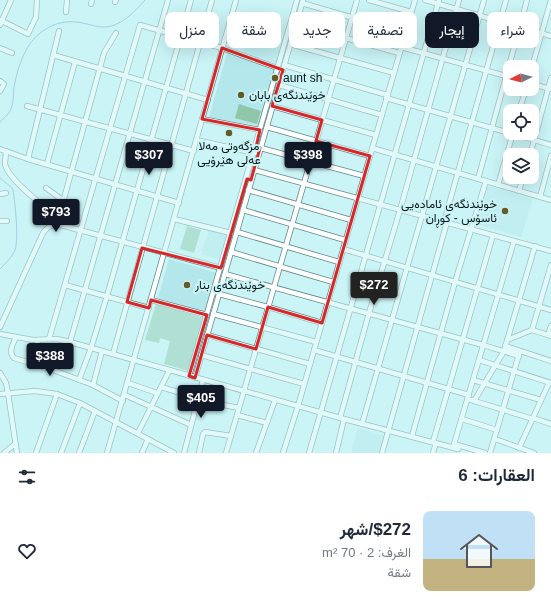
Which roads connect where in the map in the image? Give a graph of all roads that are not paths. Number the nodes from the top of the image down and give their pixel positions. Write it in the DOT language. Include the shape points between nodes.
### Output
graph roads {
  1 [pos="11,0"];
  2 [pos="37,0"];
  3 [pos="67,0"];
  4 [pos="168,0"];
  5 [pos="191,0"];
  6 [pos="212,0"];
  7 [pos="236,0"];
  8 [pos="357,0"];
  9 [pos="369,0"];
  10 [pos="415,0"];
  11 [pos="425,0"];
  12 [pos="460,0"];
  13 [pos="484,0"];
  14 [pos="506,0"];
  15 [pos="528,0"];
  16 [pos="551,0"];
  17 [pos="300,1"];
  18 [pos="438,2"];
  19 [pos="457,9"];
  20 [pos="66,12"];
  21 [pos="188,12"];
  22 [pos="209,12"];
  23 [pos="298,12"];
  24 [pos="411,12"];
  25 [pos="503,12"];
  26 [pos="524,12"];
  27 [pos="480,16"];
  28 [pos="352,17"];
  29 [pos="487,18"];
  30 [pos="1,22"];
  31 [pos="160,30"];
  32 [pos="59,31"];
  33 [pos="165,31"];
  34 [pos="539,32"];
  35 [pos="116,33"];
  36 [pos="542,33"];
  37 [pos="551,36"];
  38 [pos="346,38"];
  39 [pos="219,47"];
  40 [pos="289,47"];
  41 [pos="0,48"];
  42 [pos="178,48"];
  43 [pos="198,48"];
  44 [pos="222,48"];
  45 [pos="304,48"];
  46 [pos="401,48"];
  47 [pos="408,48"];
  48 [pos="492,48"];
  49 [pos="515,48"];
  50 [pos="12,53"];
  51 [pos="400,53"];
  52 [pos="424,53"];
  53 [pos="53,55"];
  54 [pos="340,58"];
  55 [pos="443,58"];
  56 [pos="512,60"];
  57 [pos="534,60"];
  58 [pos="76,62"];
  59 [pos="466,65"];
  60 [pos="100,68"];
  61 [pos="282,68"];
  62 [pos="486,71"];
  63 [pos="394,73"];
  64 [pos="125,76"];
  65 [pos="503,76"];
  66 [pos="551,78"];
  67 [pos="334,80"];
  68 [pos="0,81"];
  69 [pos="145,82"];
  70 [pos="278,85"];
  71 [pos="539,86"];
  72 [pos="166,88"];
  73 [pos="550,89"];
  74 [pos="0,91"];
  75 [pos="503,93"];
  76 [pos="186,94"];
  77 [pos="387,96"];
  78 [pos="208,100"];
  79 [pos="328,100"];
  80 [pos="409,104"];
  81 [pos="27,106"];
  82 [pos="272,106"];
  83 [pos="40,109"];
  84 [pos="428,110"];
  85 [pos="60,114"];
  86 [pos="382,115"];
  87 [pos="451,116"];
  88 [pos="202,119"];
  89 [pos="322,120"];
  90 [pos="85,121"];
  91 [pos="472,122"];
  92 [pos="539,124"];
  93 [pos="266,127"];
  94 [pos="110,128"];
  95 [pos="492,128"];
  96 [pos="260,130"];
  97 [pos="503,131"];
  98 [pos="130,133"];
  99 [pos="376,135"];
  100 [pos="151,139"];
  101 [pos="196,140"];
  102 [pos="510,140"];
  103 [pos="534,140"];
  104 [pos="316,141"];
  105 [pos="172,144"];
  106 [pos="551,144"];
  107 [pos="258,147"];
  108 [pos="372,148"];
  109 [pos="532,148"];
  110 [pos="0,149"];
  111 [pos="194,150"];
  112 [pos="6,151"];
  113 [pos="256,153"];
  114 [pos="395,154"];
  115 [pos="370,156"];
  116 [pos="551,156"];
  117 [pos="28,159"];
  118 [pos="414,160"];
  119 [pos="310,161"];
  120 [pos="47,164"];
  121 [pos="436,167"];
  122 [pos="254,170"];
  123 [pos="72,172"];
  124 [pos="458,173"];
  125 [pos="364,176"];
  126 [pos="95,178"];
  127 [pos="249,179"];
  128 [pos="478,179"];
  129 [pos="486,181"];
  130 [pos="115,184"];
  131 [pos="304,184"];
  132 [pos="522,184"];
  133 [pos="498,185"];
  134 [pos="46,188"];
  135 [pos="136,190"];
  136 [pos="248,190"];
  137 [pos="520,191"];
  138 [pos="6,193"];
  139 [pos="0,194"];
  140 [pos="157,196"];
  141 [pos="540,197"];
  142 [pos="358,198"];
  143 [pos="551,200"];
  144 [pos="64,201"];
  145 [pos="179,203"];
  146 [pos="380,204"];
  147 [pos="298,205"];
  148 [pos="243,210"];
  149 [pos="400,210"];
  150 [pos="423,216"];
  151 [pos="59,218"];
  152 [pos="174,219"];
  153 [pos="351,220"];
  154 [pos="0,221"];
  155 [pos="7,222"];
  156 [pos="446,222"];
  157 [pos="57,224"];
  158 [pos="292,225"];
  159 [pos="471,229"];
  160 [pos="81,231"];
  161 [pos="237,232"];
  162 [pos="231,233"];
  163 [pos="493,235"];
  164 [pos="101,237"];
  165 [pos="345,240"];
  166 [pos="514,241"];
  167 [pos="122,242"];
  168 [pos="286,246"];
  169 [pos="535,246"];
  170 [pos="142,248"];
  171 [pos="343,249"];
  172 [pos="551,251"];
  173 [pos="231,252"];
  174 [pos="164,254"];
  175 [pos="366,256"];
  176 [pos="339,262"];
  177 [pos="385,262"];
  178 [pos="551,265"];
  179 [pos="280,266"];
  180 [pos="221,268"];
  181 [pos="407,268"];
  182 [pos="225,274"];
  183 [pos="432,275"];
  184 [pos="333,282"];
  185 [pos="455,282"];
  186 [pos="65,285"];
  187 [pos="274,287"];
  188 [pos="477,288"];
  189 [pos="86,290"];
  190 [pos="219,294"];
  191 [pos="498,294"];
  192 [pos="107,296"];
  193 [pos="152,300"];
  194 [pos="519,300"];
  195 [pos="127,302"];
  196 [pos="328,302"];
  197 [pos="539,306"];
  198 [pos="268,307"];
  199 [pos="149,308"];
  200 [pos="350,308"];
  201 [pos="551,310"];
  202 [pos="369,313"];
  203 [pos="213,314"];
  204 [pos="207,315"];
  205 [pos="392,320"];
  206 [pos="322,323"];
  207 [pos="551,326"];
  208 [pos="0,327"];
  209 [pos="417,327"];
  210 [pos="262,328"];
  211 [pos="532,330"];
  212 [pos="441,333"];
  213 [pos="0,334"];
  214 [pos="207,335"];
  215 [pos="549,336"];
  216 [pos="16,337"];
  217 [pos="49,339"];
  218 [pos="463,339"];
  219 [pos="38,340"];
  220 [pos="507,340"];
  221 [pos="70,342"];
  222 [pos="316,342"];
  223 [pos="484,345"];
  224 [pos="91,348"];
  225 [pos="256,349"];
  226 [pos="504,349"];
  227 [pos="314,350"];
  228 [pos="102,351"];
  229 [pos="112,354"];
  230 [pos="520,354"];
  231 [pos="201,355"];
  232 [pos="336,357"];
  233 [pos="134,360"];
  234 [pos="479,360"];
  235 [pos="551,361"];
  236 [pos="355,362"];
  237 [pos="32,364"];
  238 [pos="310,364"];
  239 [pos="495,365"];
  240 [pos="250,369"];
  241 [pos="378,369"];
  242 [pos="169,370"];
  243 [pos="514,372"];
  244 [pos="0,373"];
  245 [pos="189,376"];
  246 [pos="404,376"];
  247 [pos="195,378"];
  248 [pos="79,380"];
  249 [pos="203,380"];
  250 [pos="473,380"];
  251 [pos="128,383"];
  252 [pos="427,383"];
  253 [pos="484,383"];
  254 [pos="550,383"];
  255 [pos="304,384"];
  256 [pos="93,385"];
  257 [pos="161,387"];
  258 [pos="448,389"];
  259 [pos="509,390"];
  260 [pos="244,391"];
  261 [pos="8,393"];
  262 [pos="158,393"];
  263 [pos="0,394"];
  264 [pos="56,394"];
  265 [pos="124,395"];
  266 [pos="468,397"];
  267 [pos="198,399"];
  268 [pos="275,400"];
  269 [pos="541,400"];
  270 [pos="123,401"];
  271 [pos="474,401"];
  272 [pos="80,403"];
  273 [pos="298,406"];
  274 [pos="151,407"];
  275 [pos="239,408"];
  276 [pos="503,410"];
  277 [pos="95,411"];
  278 [pos="320,412"];
  279 [pos="237,415"];
  280 [pos="533,418"];
  281 [pos="342,419"];
  282 [pos="462,420"];
  283 [pos="117,422"];
  284 [pos="267,423"];
  285 [pos="362,424"];
  286 [pos="551,424"];
  287 [pos="191,425"];
  288 [pos="388,430"];
  289 [pos="497,430"];
  290 [pos="138,434"];
  291 [pos="231,436"];
  292 [pos="412,436"];
  293 [pos="148,439"];
  294 [pos="494,439"];
  295 [pos="435,442"];
  296 [pos="15,444"];
  297 [pos="457,447"];
  298 [pos="519,448"];
  299 [pos="4,453"];
  300 [pos="17,453"];
  301 [pos="36,453"];
  302 [pos="61,453"];
  303 [pos="79,453"];
  304 [pos="107,453"];
  305 [pos="142,453"];
  306 [pos="174,453"];
  307 [pos="184,453"];
  308 [pos="198,453"];
  309 [pos="226,453"];
  310 [pos="256,453"];
  311 [pos="282,453"];
  312 [pos="309,453"];
  313 [pos="336,453"];
  314 [pos="382,453"];
  315 [pos="433,453"];
  316 [pos="485,453"];
  317 [pos="490,453"];
  318 [pos="534,453"];
  1 -- 30 [label="street"];
  2 -- 30 [label="street" via="36,17 28,34"];
  3 -- 20 [label="street"];
  4 -- 31 [label="street"];
  5 -- 21 [label="street"];
  6 -- 22 [label="street"];
  7 -- 44 [label="street"];
  8 -- 28 [label="street"];
  9 -- 24 [label="street"];
  10 -- 24 [label="street"];
  11 -- 18 [label="street"];
  12 -- 19 [label="street"];
  13 -- 27 [label="street"];
  14 -- 25 [label="street"];
  15 -- 26 [label="street"];
  16 -- 36 [label="street"];
  17 -- 23 [label="street"];
  17 -- 28 [label="street"];
  17 -- 61 [label="street"];
  18 -- 19 [label="street"];
  18 -- 52 [label="street"];
  19 -- 27 [label="street"];
  19 -- 55 [label="street"];
  27 -- 29 [label="street"];
  27 -- 59 [label="street"];
  28 -- 38 [label="street"];
  31 -- 33 [label="street"];
  31 -- 64 [label="street" via="140,25"];
  31 -- 69 [label="street"];
  32 -- 53 [label="street"];
  34 -- 36 [label="street"];
  35 -- 60 [label="street" via="104,53"];
  36 -- 37 [label="street"];
  36 -- 57 [label="street"];
  38 -- 51 [label="street"];
  38 -- 54 [label="street"];
  39 -- 44 [label="street"];
  40 -- 61 [label="street"];
  41 -- 50 [label="street"];
  42 -- 72 [label="street"];
  43 -- 76 [label="street"];
  44 -- 61 [label="street"];
  44 -- 78 [label="street"];
  45 -- 54 [label="street"];
  46 -- 51 [label="street"];
  47 -- 52 [label="street"];
  48 -- 62 [label="street"];
  49 -- 56 [label="street"];
  51 -- 63 [label="street"];
  52 -- 55 [label="street"];
  52 -- 80 [label="street"];
  53 -- 58 [label="street"];
  53 -- 83 [label="street"];
  54 -- 63 [label="street"];
  54 -- 67 [label="street"];
  55 -- 59 [label="street"];
  55 -- 84 [label="street"];
  58 -- 60 [label="street"];
  58 -- 85 [label="street"];
  59 -- 62 [label="street"];
  59 -- 87 [label="street"];
  60 -- 64 [label="street"];
  60 -- 90 [label="street"];
  61 -- 67 [label="street"];
  61 -- 70 [label="street"];
  61 -- 96 [label="street"];
  62 -- 65 [label="street"];
  62 -- 91 [label="street"];
  63 -- 77 [label="street"];
  64 -- 69 [label="street"];
  64 -- 94 [label="street"];
  66 -- 73 [label="street"];
  67 -- 77 [label="street"];
  67 -- 79 [label="street"];
  68 -- 74 [label="street" via="4,84"];
  69 -- 72 [label="street"];
  69 -- 98 [label="street"];
  70 -- 79 [label="street"];
  70 -- 82 [label="street"];
  71 -- 73 [label="street"];
  72 -- 76 [label="street"];
  72 -- 100 [label="street"];
  73 -- 92 [label="street"];
  75 -- 95 [label="street"];
  76 -- 78 [label="street"];
  76 -- 105 [label="street"];
  77 -- 80 [label="street"];
  77 -- 86 [label="street"];
  78 -- 88 [label="street"];
  79 -- 86 [label="street"];
  79 -- 89 [label="street"];
  80 -- 84 [label="street"];
  80 -- 114 [label="street"];
  81 -- 83 [label="street"];
  82 -- 89 [label="street"];
  82 -- 93 [label="street"];
  83 -- 85 [label="street"];
  83 -- 117 [label="street"];
  84 -- 87 [label="street"];
  84 -- 118 [label="street"];
  85 -- 90 [label="street"];
  85 -- 120 [label="street"];
  86 -- 99 [label="street"];
  87 -- 91 [label="street"];
  87 -- 121 [label="street"];
  88 -- 96 [label="street"];
  88 -- 101 [label="street"];
  89 -- 99 [label="street"];
  89 -- 104 [label="street"];
  90 -- 94 [label="street"];
  90 -- 123 [label="street"];
  91 -- 95 [label="street"];
  91 -- 124 [label="street"];
  93 -- 104 [label="street"];
  93 -- 107 [label="street"];
  94 -- 98 [label="street"];
  94 -- 126 [label="street"];
  95 -- 97 [label="street"];
  95 -- 128 [label="street"];
  96 -- 107 [label="street"];
  98 -- 100 [label="street"];
  98 -- 130 [label="street"];
  99 -- 108 [label="street"];
  100 -- 105 [label="street"];
  100 -- 135 [label="street"];
  101 -- 111 [label="street"];
  101 -- 113 [label="street"];
  102 -- 133 [label="street"];
  103 -- 106 [label="street"];
  103 -- 109 [label="street"];
  104 -- 115 [label="street"];
  104 -- 119 [label="street"];
  105 -- 111 [label="street"];
  105 -- 140 [label="street"];
  107 -- 113 [label="street"];
  107 -- 119 [label="street"];
  108 -- 114 [label="street"];
  108 -- 115 [label="street"];
  110 -- 112 [label="street"];
  111 -- 145 [label="street"];
  112 -- 117 [label="street"];
  112 -- 151 [label="street" via="6,165 11,175 35,200"];
  113 -- 122 [label="street"];
  113 -- 127 [label="street"];
  114 -- 118 [label="street"];
  114 -- 146 [label="street"];
  115 -- 125 [label="street"];
  116 -- 141 [label="street"];
  117 -- 120 [label="street"];
  118 -- 121 [label="street"];
  118 -- 149 [label="street"];
  119 -- 125 [label="street"];
  119 -- 131 [label="street"];
  120 -- 123 [label="street"];
  121 -- 124 [label="street"];
  121 -- 150 [label="street"];
  122 -- 127 [label="street"];
  122 -- 131 [label="street"];
  123 -- 126 [label="street"];
  123 -- 144 [label="street"];
  124 -- 128 [label="street"];
  124 -- 156 [label="street"];
  125 -- 142 [label="street"];
  126 -- 130 [label="street"];
  126 -- 160 [label="street"];
  127 -- 136 [label="street"];
  127 -- 162 [label="street"];
  128 -- 129 [label="street"];
  129 -- 133 [label="street"];
  129 -- 159 [label="street"];
  130 -- 135 [label="street"];
  130 -- 164 [label="street"];
  131 -- 142 [label="street"];
  131 -- 147 [label="street"];
  132 -- 137 [label="street"];
  133 -- 137 [label="street"];
  134 -- 144 [label="street"];
  135 -- 140 [label="street"];
  135 -- 167 [label="street"];
  136 -- 147 [label="street"];
  136 -- 148 [label="street"];
  137 -- 141 [label="street"];
  138 -- 139 [label="street"];
  140 -- 145 [label="street"];
  140 -- 170 [label="street"];
  141 -- 143 [label="street"];
  142 -- 146 [label="street"];
  142 -- 153 [label="street"];
  144 -- 151 [label="street"];
  145 -- 152 [label="street"];
  146 -- 149 [label="street"];
  146 -- 175 [label="street"];
  147 -- 153 [label="street"];
  147 -- 158 [label="street"];
  148 -- 158 [label="street"];
  148 -- 161 [label="street"];
  149 -- 150 [label="street"];
  149 -- 177 [label="street"];
  150 -- 156 [label="street"];
  150 -- 181 [label="street"];
  151 -- 157 [label="street"];
  152 -- 162 [label="street"];
  152 -- 174 [label="street"];
  153 -- 165 [label="street"];
  154 -- 155 [label="street"];
  156 -- 159 [label="street"];
  156 -- 183 [label="street"];
  157 -- 160 [label="street"];
  157 -- 208 [label="street" via="48,227 43,233"];
  158 -- 165 [label="street"];
  158 -- 168 [label="street"];
  159 -- 163 [label="street"];
  159 -- 185 [label="street"];
  160 -- 164 [label="street"];
  160 -- 186 [label="street"];
  161 -- 168 [label="street"];
  161 -- 173 [label="street"];
  162 -- 180 [label="street"];
  163 -- 166 [label="street"];
  163 -- 188 [label="street"];
  164 -- 167 [label="street"];
  164 -- 189 [label="street"];
  165 -- 171 [label="street"];
  166 -- 169 [label="street"];
  166 -- 191 [label="street"];
  167 -- 170 [label="street"];
  167 -- 192 [label="street"];
  168 -- 176 [label="street"];
  168 -- 179 [label="street"];
  169 -- 172 [label="street"];
  169 -- 194 [label="street"];
  170 -- 174 [label="street"];
  170 -- 195 [label="street"];
  171 -- 175 [label="street"];
  171 -- 176 [label="street"];
  173 -- 179 [label="street"];
  173 -- 182 [label="street"];
  174 -- 180 [label="street"];
  174 -- 193 [label="street"];
  175 -- 177 [label="street"];
  175 -- 200 [label="street"];
  176 -- 184 [label="street"];
  177 -- 181 [label="street"];
  177 -- 202 [label="street"];
  178 -- 197 [label="street"];
  179 -- 184 [label="street"];
  179 -- 187 [label="street"];
  180 -- 204 [label="street"];
  181 -- 183 [label="street"];
  181 -- 205 [label="street"];
  182 -- 187 [label="street"];
  182 -- 190 [label="street"];
  183 -- 185 [label="street"];
  183 -- 209 [label="street"];
  184 -- 196 [label="street"];
  185 -- 188 [label="street"];
  185 -- 212 [label="street"];
  186 -- 189 [label="street"];
  186 -- 217 [label="street"];
  187 -- 196 [label="street"];
  187 -- 198 [label="street"];
  188 -- 191 [label="street"];
  188 -- 218 [label="street"];
  189 -- 192 [label="street"];
  189 -- 221 [label="street"];
  190 -- 198 [label="street"];
  190 -- 203 [label="street"];
  191 -- 194 [label="street"];
  191 -- 223 [label="street"];
  192 -- 195 [label="street"];
  192 -- 224 [label="street"];
  193 -- 199 [label="street"];
  193 -- 204 [label="street"];
  194 -- 197 [label="street"];
  194 -- 220 [label="street"];
  195 -- 199 [label="street"];
  195 -- 229 [label="street"];
  196 -- 200 [label="street"];
  196 -- 206 [label="street"];
  197 -- 201 [label="street"];
  197 -- 211 [label="street"];
  198 -- 206 [label="street"];
  198 -- 210 [label="street"];
  199 -- 233 [label="street"];
  200 -- 202 [label="street"];
  200 -- 232 [label="street"];
  202 -- 205 [label="street"];
  202 -- 236 [label="street"];
  203 -- 210 [label="street"];
  203 -- 214 [label="street"];
  204 -- 245 [label="street"];
  205 -- 209 [label="street"];
  205 -- 241 [label="street"];
  206 -- 222 [label="street"];
  207 -- 215 [label="street"];
  209 -- 212 [label="street"];
  209 -- 246 [label="street"];
  210 -- 222 [label="street"];
  210 -- 225 [label="street"];
  211 -- 215 [label="street"];
  211 -- 220 [label="street"];
  212 -- 218 [label="street"];
  212 -- 252 [label="street"];
  213 -- 216 [label="street"];
  214 -- 225 [label="street"];
  214 -- 231 [label="street"];
  216 -- 219 [label="street"];
  216 -- 237 [label="street" via="11,350 12,356"];
  217 -- 219 [label="street"];
  217 -- 221 [label="street"];
  218 -- 223 [label="street"];
  218 -- 258 [label="street"];
  219 -- 237 [label="street"];
  220 -- 226 [label="street"];
  221 -- 224 [label="street"];
  222 -- 227 [label="street"];
  223 -- 226 [label="street"];
  223 -- 234 [label="street"];
  224 -- 228 [label="street"];
  224 -- 248 [label="street"];
  225 -- 238 [label="street"];
  225 -- 240 [label="street"];
  226 -- 230 [label="street"];
  226 -- 230 [label="street"];
  226 -- 239 [label="street"];
  227 -- 232 [label="street"];
  227 -- 238 [label="street"];
  228 -- 229 [label="street"];
  228 -- 256 [label="street"];
  229 -- 233 [label="street"];
  230 -- 235 [label="street"];
  230 -- 243 [label="street"];
  231 -- 240 [label="street"];
  231 -- 247 [label="street"];
  232 -- 236 [label="street"];
  232 -- 278 [label="street"];
  233 -- 242 [label="street"];
  233 -- 251 [label="street"];
  234 -- 239 [label="street"];
  234 -- 250 [label="street"];
  236 -- 241 [label="street"];
  236 -- 281 [label="street"];
  237 -- 248 [label="street"];
  238 -- 255 [label="street"];
  239 -- 243 [label="street"];
  239 -- 253 [label="street"];
  240 -- 255 [label="street"];
  240 -- 260 [label="street"];
  241 -- 246 [label="street"];
  241 -- 285 [label="street"];
  242 -- 245 [label="street"];
  242 -- 257 [label="street"];
  243 -- 254 [label="street"];
  243 -- 259 [label="street"];
  244 -- 261 [label="street"];
  245 -- 247 [label="street"];
  246 -- 252 [label="street"];
  246 -- 288 [label="street"];
  247 -- 249 [label="street"];
  248 -- 256 [label="street"];
  249 -- 260 [label="street"];
  249 -- 267 [label="street"];
  250 -- 253 [label="street"];
  250 -- 266 [label="street"];
  251 -- 262 [label="street"];
  251 -- 265 [label="street"];
  252 -- 258 [label="street"];
  252 -- 292 [label="street"];
  253 -- 259 [label="street"];
  253 -- 271 [label="street"];
  254 -- 269 [label="street"];
  255 -- 273 [label="street"];
  256 -- 270 [label="street"];
  257 -- 262 [label="street"];
  257 -- 267 [label="street"];
  258 -- 266 [label="street"];
  258 -- 295 [label="street"];
  259 -- 269 [label="street"];
  259 -- 276 [label="street"];
  260 -- 268 [label="street"];
  260 -- 275 [label="street"];
  261 -- 263 [label="street"];
  261 -- 264 [label="street" via="35,390"];
  261 -- 296 [label="street"];
  262 -- 274 [label="street"];
  264 -- 272 [label="street"];
  264 -- 301 [label="street"];
  265 -- 270 [label="street"];
  265 -- 274 [label="street"];
  266 -- 271 [label="street"];
  266 -- 282 [label="street"];
  267 -- 275 [label="street"];
  267 -- 287 [label="street"];
  268 -- 273 [label="street"];
  268 -- 284 [label="street"];
  269 -- 280 [label="street"];
  270 -- 283 [label="street"];
  271 -- 276 [label="street"];
  272 -- 277 [label="street"];
  272 -- 302 [label="street"];
  273 -- 278 [label="street"];
  273 -- 311 [label="street"];
  274 -- 287 [label="street"];
  274 -- 290 [label="street"];
  275 -- 279 [label="street"];
  276 -- 280 [label="street"];
  276 -- 289 [label="street"];
  277 -- 283 [label="street"];
  277 -- 303 [label="street"];
  278 -- 281 [label="street"];
  278 -- 312 [label="street"];
  279 -- 284 [label="street"];
  279 -- 291 [label="street"];
  280 -- 286 [label="street"];
  280 -- 298 [label="street"];
  281 -- 285 [label="street"];
  281 -- 313 [label="street"];
  282 -- 289 [label="street"];
  282 -- 297 [label="street"];
  283 -- 290 [label="street"];
  283 -- 304 [label="street"];
  284 -- 310 [label="street"];
  285 -- 288 [label="street"];
  287 -- 307 [label="street"];
  288 -- 292 [label="street"];
  288 -- 314 [label="street"];
  289 -- 294 [label="street"];
  290 -- 293 [label="street"];
  291 -- 308 [label="street" via="205,432"];
  291 -- 309 [label="street"];
  292 -- 295 [label="street"];
  293 -- 305 [label="street"];
  293 -- 306 [label="street"];
  294 -- 298 [label="street"];
  294 -- 317 [label="street"];
  295 -- 297 [label="street"];
  295 -- 315 [label="street"];
  296 -- 299 [label="street"];
  296 -- 300 [label="street"];
  297 -- 316 [label="street"];
  298 -- 318 [label="street"];
}
